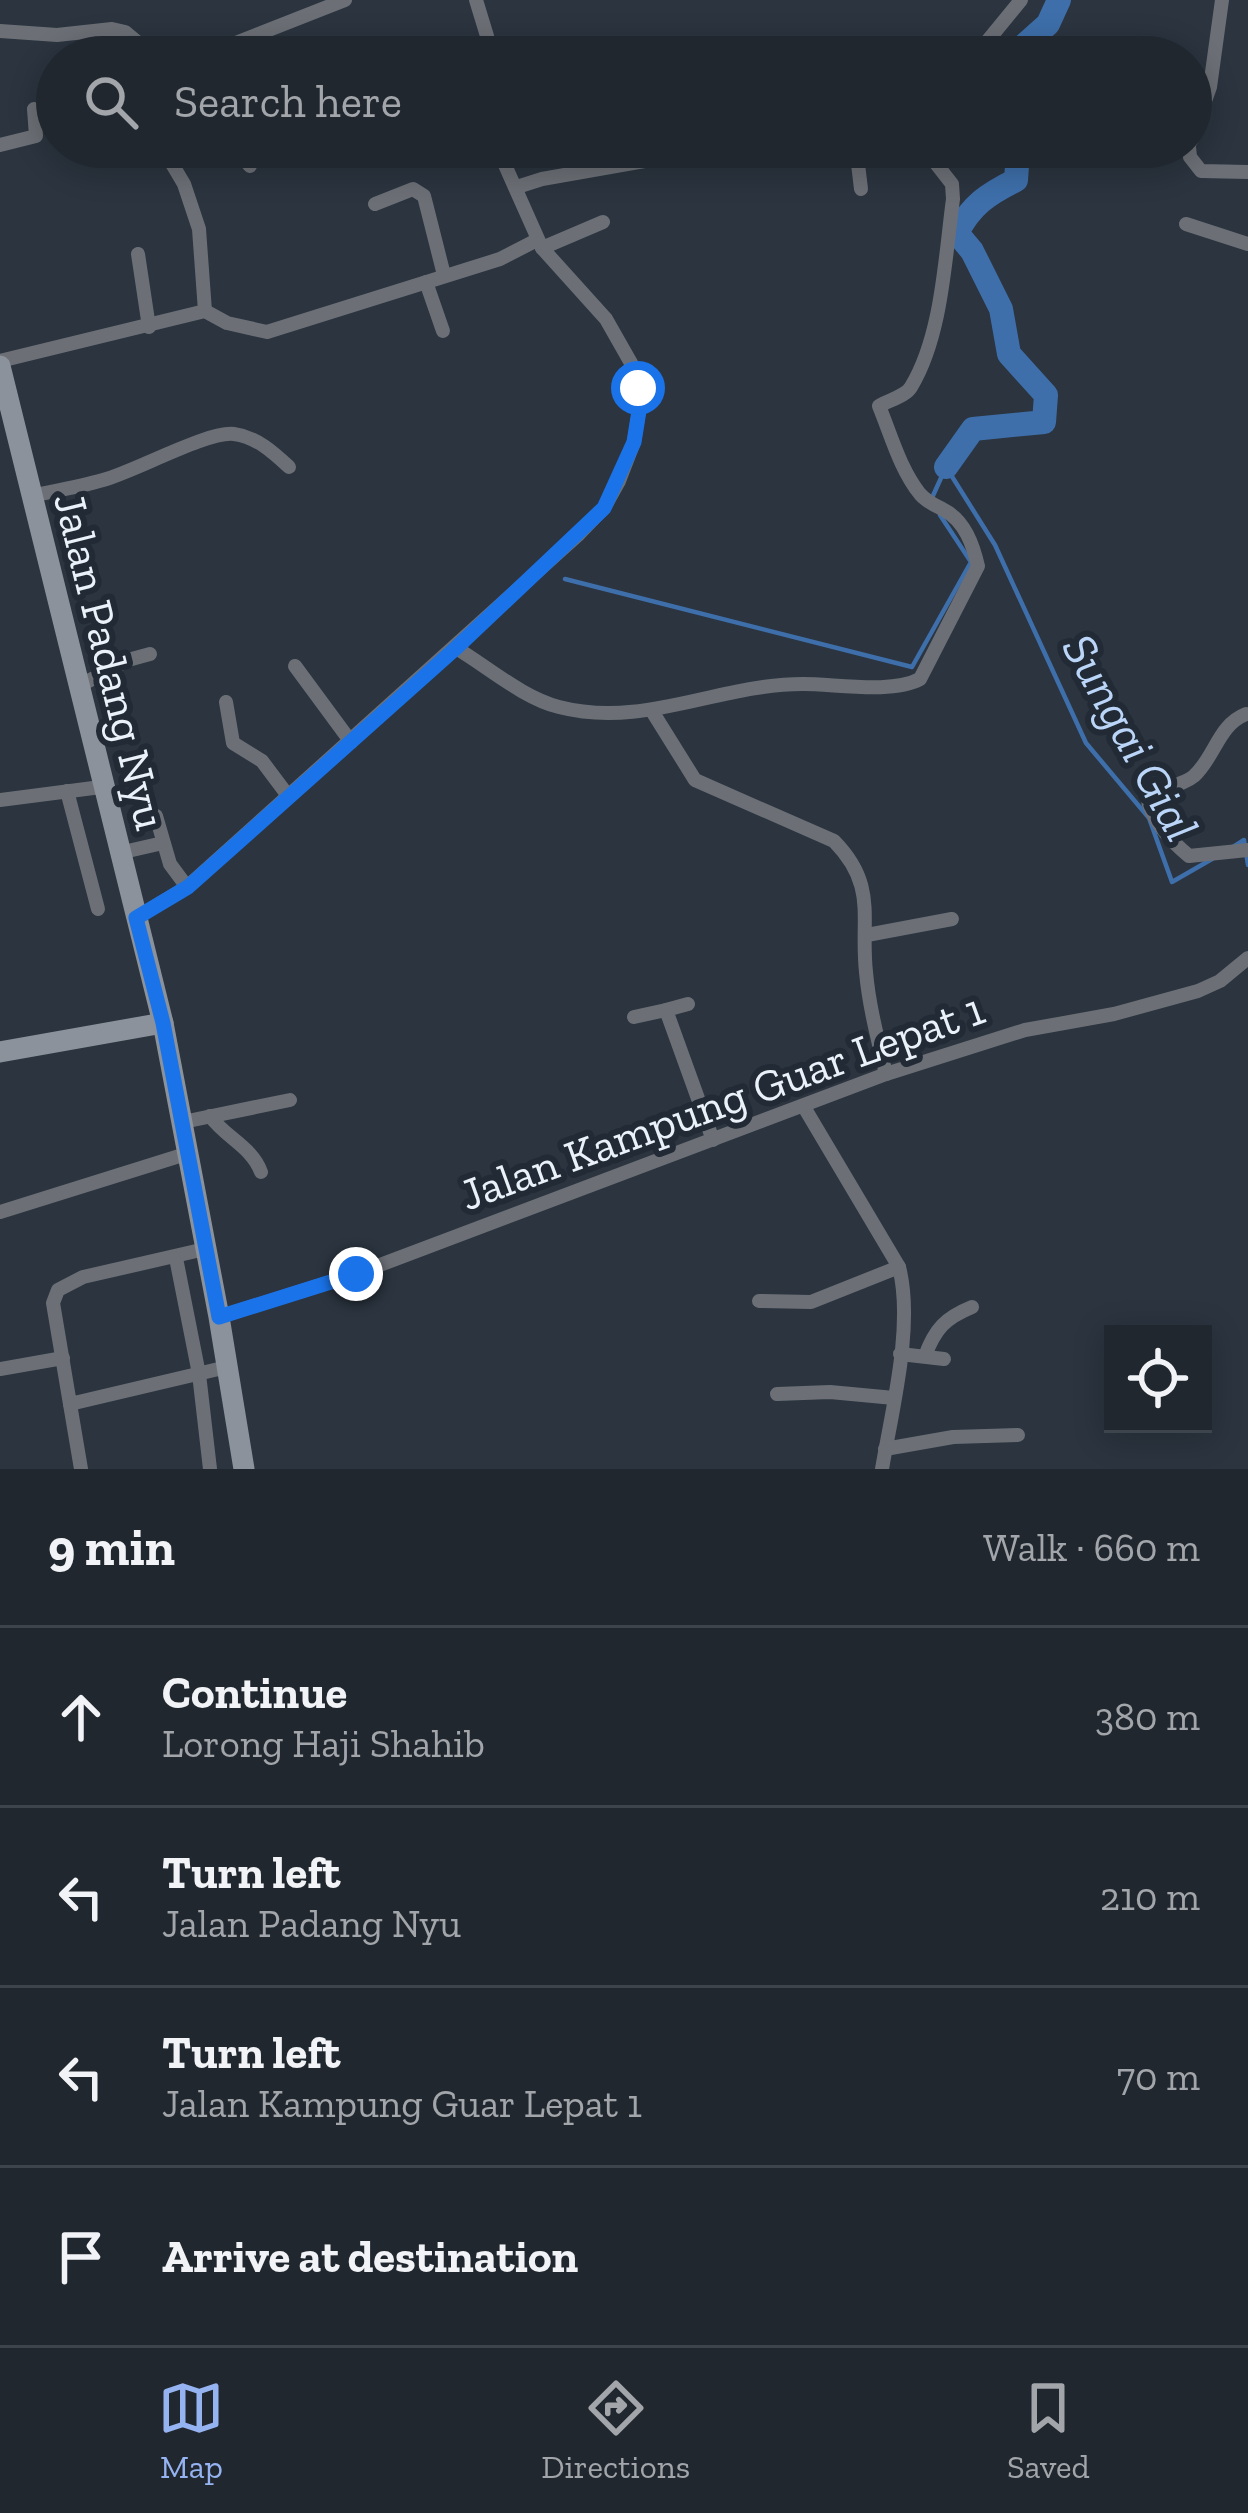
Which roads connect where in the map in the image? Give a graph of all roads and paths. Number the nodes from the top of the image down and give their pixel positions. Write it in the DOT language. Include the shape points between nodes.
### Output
graph roads {
  1 [pos="344,0"];
  2 [pos="476,0"];
  3 [pos="1022,0"];
  4 [pos="1222,0"];
  5 [pos="0,32"];
  6 [pos="130,36"];
  7 [pos="253,36"];
  8 [pos="487,36"];
  9 [pos="993,36"];
  10 [pos="1212,72"];
  11 [pos="34,109"];
  12 [pos="0,145"];
  13 [pos="174,168"];
  14 [pos="507,168"];
  15 [pos="605,168"];
  16 [pos="858,168"];
  17 [pos="939,168"];
  18 [pos="1198,168"];
  19 [pos="1248,172"];
  20 [pos="517,187"];
  21 [pos="861,189"];
  22 [pos="375,204"];
  23 [pos="603,222"];
  24 [pos="1186,224"];
  25 [pos="540,244"];
  26 [pos="1248,244"];
  27 [pos="137,254"];
  28 [pos="444,275"];
  29 [pos="426,282"];
  30 [pos="205,311"];
  31 [pos="149,327"];
  32 [pos="443,331"];
  33 [pos="0,364"];
  34 [pos="290,467"];
  35 [pos="30,496"];
  36 [pos="456,648"];
  37 [pos="150,654"];
  38 [pos="295,666"];
  39 [pos="77,687"];
  40 [pos="226,702"];
  41 [pos="652,711"];
  42 [pos="1246,714"];
  43 [pos="351,742"];
  44 [pos="101,787"];
  45 [pos="67,791"];
  46 [pos="289,797"];
  47 [pos="0,800"];
  48 [pos="156,817"];
  49 [pos="163,843"];
  50 [pos="1248,850"];
  51 [pos="119,853"];
  52 [pos="188,887"];
  53 [pos="98,909"];
  54 [pos="136,918"];
  55 [pos="952,920"];
  56 [pos="867,935"];
  57 [pos="1248,958"];
  58 [pos="688,1004"];
  59 [pos="666,1010"];
  60 [pos="634,1017"];
  61 [pos="163,1023"];
  62 [pos="0,1052"];
  63 [pos="886,1074"];
  64 [pos="290,1100"];
  65 [pos="804,1107"];
  66 [pos="210,1116"];
  67 [pos="182,1122"];
  68 [pos="712,1139"];
  69 [pos="189,1153"];
  70 [pos="261,1172"];
  71 [pos="0,1212"];
  72 [pos="205,1250"];
  73 [pos="176,1258"];
  74 [pos="899,1267"];
  75 [pos="759,1301"];
  76 [pos="185,1303"];
  77 [pos="217,1307"];
  78 [pos="972,1307"];
  79 [pos="900,1354"];
  80 [pos="925,1356"];
  81 [pos="63,1358"];
  82 [pos="944,1359"];
  83 [pos="227,1367"];
  84 [pos="0,1369"];
  85 [pos="199,1375"];
  86 [pos="777,1394"];
  87 [pos="894,1398"];
  88 [pos="70,1404"];
  89 [pos="1018,1435"];
  90 [pos="885,1449"];
  91 [pos="81,1469"];
  92 [pos="210,1469"];
  93 [pos="244,1469"];
  94 [pos="882,1469"];
  1 -- 7 [label="street"];
  2 -- 8 [label="street"];
  3 -- 9 [label="street"];
  4 -- 10 [label="street"];
  5 -- 6 [label="street" via="112,29"];
  11 -- 12 [label="street" via="36,136"];
  13 -- 30 [label="street" via="200,229"];
  14 -- 20 [label="street"];
  15 -- 20 [label="street"];
  16 -- 21 [label="street"];
  17 -- 41 [label="street" via="953,199 933,341 910,391 879,406 908,476 927,502 951,513 972,541 978,566 920,679 897,688 757,685"];
  18 -- 19 [label="street"];
  20 -- 25 [label="street"];
  22 -- 28 [label="street" via="413,189 424,196"];
  23 -- 25 [label="street"];
  24 -- 26 [label="street"];
  25 -- 28 [label="street"];
  25 -- 36 [label="street" via="620,338 638,388 634,442 604,508"];
  27 -- 31 [label="street"];
  28 -- 29 [label="street"];
  29 -- 30 [label="street" via="267,332"];
  29 -- 32 [label="street"];
  30 -- 31 [label="street"];
  31 -- 33 [label="street"];
  33 -- 35 [label="street, Jalan Padang Nyu"];
  34 -- 35 [label="street" via="260,442 230,434 100,481"];
  35 -- 39 [label="street, Jalan Padang Nyu"];
  36 -- 41 [label="street" via="554,706"];
  36 -- 43 [label="street"];
  37 -- 39 [label="street"];
  38 -- 43 [label="street"];
  39 -- 44 [label="street, Jalan Padang Nyu"];
  40 -- 46 [label="street" via="233,743 262,760"];
  41 -- 56 [label="street" via="695,780 834,841 851,859 867,904"];
  42 -- 50 [label="street" via="1226,728 1192,778 1154,790 1148,805 1190,856"];
  43 -- 46 [label="street"];
  44 -- 45 [label="street"];
  44 -- 51 [label="street, Jalan Padang Nyu"];
  45 -- 47 [label="street"];
  45 -- 53 [label="street"];
  46 -- 52 [label="street"];
  48 -- 49 [label="street"];
  49 -- 51 [label="street"];
  49 -- 52 [label="street"];
  51 -- 54 [label="street, Jalan Padang Nyu"];
  52 -- 54 [label="street"];
  54 -- 61 [label="street, Jalan Padang Nyu"];
  55 -- 56 [label="street"];
  56 -- 63 [label="street" via="866,978"];
  57 -- 63 [label="street, Jalan Kampung Guar Lepat 1" via="1198,991 1025,1030"];
  58 -- 59 [label="street"];
  59 -- 60 [label="street"];
  59 -- 68 [label="street"];
  61 -- 62 [label="street"];
  61 -- 67 [label="street, Jalan Padang Nyu"];
  63 -- 65 [label="street, Jalan Kampung Guar Lepat 1"];
  64 -- 66 [label="street"];
  65 -- 68 [label="street, Jalan Kampung Guar Lepat 1"];
  65 -- 74 [label="street"];
  66 -- 67 [label="street"];
  66 -- 70 [label="street" via="255,1155"];
  67 -- 69 [label="street, Jalan Padang Nyu"];
  68 -- 77 [label="street, Jalan Kampung Guar Lepat 1" via="356,1274"];
  69 -- 71 [label="street"];
  69 -- 72 [label="street, Jalan Padang Nyu"];
  72 -- 73 [label="street"];
  72 -- 77 [label="street, Jalan Padang Nyu"];
  73 -- 76 [label="street"];
  73 -- 81 [label="street" via="83,1277 58,1290"];
  74 -- 75 [label="street" via="811,1302"];
  74 -- 79 [label="street"];
  76 -- 77 [label="street, Jalan Kampung Guar Lepat 1"];
  76 -- 85 [label="street"];
  77 -- 83 [label="street, Jalan Padang Nyu"];
  78 -- 80 [label="street" via="935,1330"];
  79 -- 80 [label="street"];
  79 -- 87 [label="street"];
  80 -- 82 [label="street"];
  81 -- 84 [label="street"];
  81 -- 88 [label="street"];
  83 -- 85 [label="street"];
  83 -- 93 [label="street, Jalan Padang Nyu"];
  85 -- 88 [label="street"];
  85 -- 92 [label="street"];
  86 -- 87 [label="street"];
  87 -- 90 [label="street"];
  88 -- 91 [label="street"];
  89 -- 90 [label="street"];
  90 -- 94 [label="street"];
}
